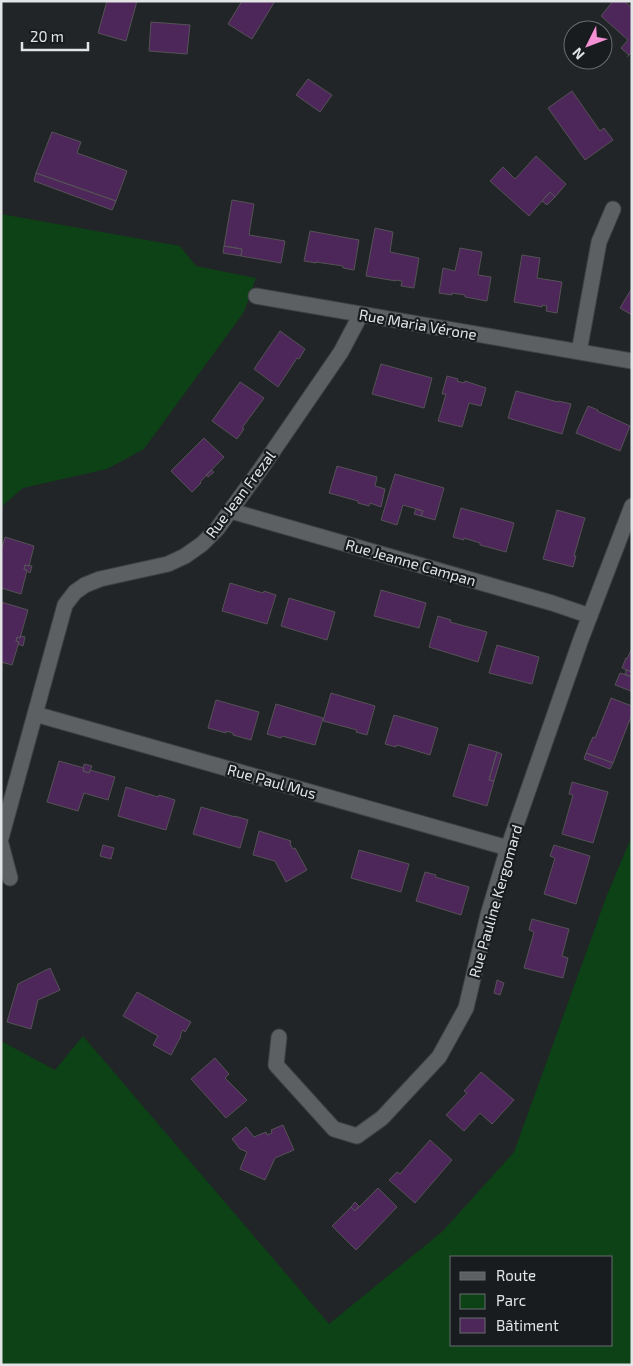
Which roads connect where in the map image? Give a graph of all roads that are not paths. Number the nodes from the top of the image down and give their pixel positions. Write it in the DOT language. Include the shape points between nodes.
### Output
graph roads {
  1 [pos="613,209"];
  2 [pos="256,296"];
  3 [pos="361,314"];
  4 [pos="579,352"];
  5 [pos="632,361"];
  6 [pos="632,506"];
  7 [pos="231,511"];
  8 [pos="590,616"];
  9 [pos="35,714"];
  10 [pos="1,838"];
  11 [pos="1,844"];
  12 [pos="508,848"];
  13 [pos="10,878"];
  14 [pos="279,1037"];
  1 -- 4 [label="street" via="599,242"];
  2 -- 3 [label="street, Rue Maria Vérone"];
  3 -- 4 [label="street, Rue Maria Vérone"];
  3 -- 7 [label="street, Rue Jean Frezal" via="341,352"];
  4 -- 5 [label="street, Rue Maria Vérone"];
  6 -- 8 [label="street, Rue Pauline Kergomard"];
  7 -- 8 [label="street, Rue Jeanne Campan"];
  7 -- 9 [label="street, Rue Jean Frezal" via="202,544 185,556 168,564 100,579 75,592 66,605"];
  8 -- 12 [label="street, Rue Pauline Kergomard"];
  9 -- 10 [label="street, Rue Jean Frezal"];
  9 -- 12 [label="street, Rue Paul Mus"];
  11 -- 13 [label="street"];
  12 -- 14 [label="street, Rue Pauline Kergomard" via="466,1008 439,1058 382,1118 357,1136 334,1129 276,1065"];
}
